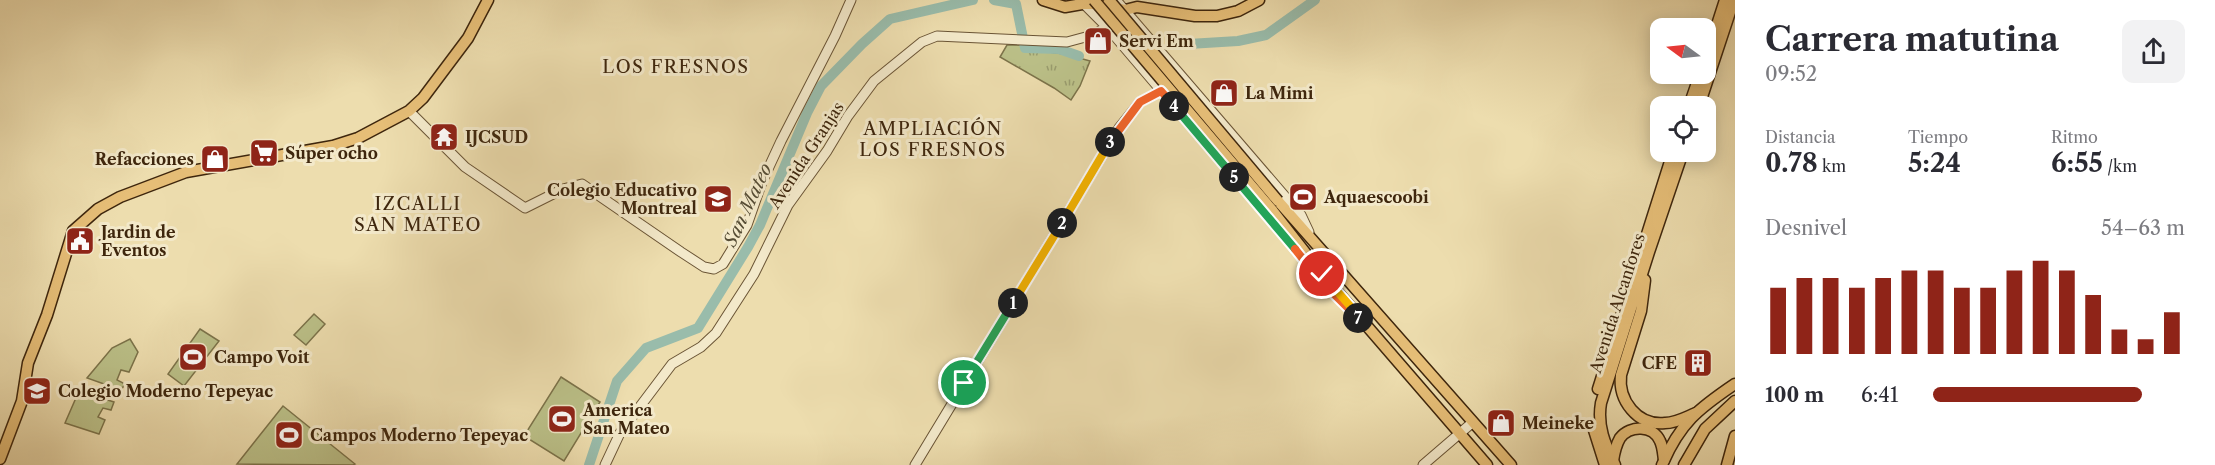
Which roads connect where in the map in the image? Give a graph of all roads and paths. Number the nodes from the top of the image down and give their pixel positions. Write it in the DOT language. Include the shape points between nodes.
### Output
graph roads {
  1 [pos="488,0"];
  2 [pos="851,0"];
  3 [pos="1043,0"];
  4 [pos="1094,0"];
  5 [pos="1109,0"];
  6 [pos="1116,0"];
  7 [pos="1260,0"];
  8 [pos="1725,0"];
  9 [pos="1734,0"];
  10 [pos="1081,2"];
  11 [pos="1125,10"];
  12 [pos="1107,27"];
  13 [pos="1716,28"];
  14 [pos="1171,65"];
  15 [pos="1186,82"];
  16 [pos="1158,87"];
  17 [pos="1702,96"];
  18 [pos="409,111"];
  19 [pos="1670,162"];
  20 [pos="1680,162"];
  21 [pos="1275,205"];
  22 [pos="1314,243"];
  23 [pos="1649,252"];
  24 [pos="1364,322"];
  25 [pos="1735,384"];
  26 [pos="1735,401"];
  27 [pos="1696,413"];
  28 [pos="1473,422"];
  29 [pos="1460,434"];
  30 [pos="1735,436"];
  31 [pos="0,459"];
  32 [pos="1663,462"];
  33 [pos="1611,464"];
  34 [pos="605,465"];
  35 [pos="915,465"];
  36 [pos="1423,465"];
  37 [pos="1487,465"];
  38 [pos="1511,465"];
  39 [pos="1684,465"];
  40 [pos="1727,465"];
  1 -- 18 [label="main road" via="468,38"];
  2 -- 18 [label="street" via="776,151 747,225 723,264 714,269 681,252 582,184 525,208 465,167"];
  3 -- 10 [label="main road" via="1065,7"];
  4 -- 21 [label="main road, bridge"];
  5 -- 21 [label="main road, bridge"];
  6 -- 11 [label="street"];
  7 -- 11 [label="main road" via="1217,16 1137,7"];
  8 -- 13 [label="main road"];
  9 -- 17 [label="main road"];
  10 -- 11 [label="main road"];
  10 -- 12 [label="street"];
  11 -- 12 [label="street, Avenida Granjas"];
  11 -- 14 [label="street"];
  12 -- 16 [label="street"];
  12 -- 34 [label="street, Avenida Granjas" via="1067,42 937,36 922,42 874,81 788,205 754,274 716,333 672,364 620,433"];
  14 -- 15 [label="street"];
  14 -- 16 [label="street" via="1169,76"];
  15 -- 16 [label="street"];
  15 -- 22 [label="street" via="1301,215"];
  16 -- 24 [label="street" via="1318,278"];
  16 -- 35 [label="street" via="1119,128"];
  18 -- 31 [label="main road" via="358,138 333,146 186,172 98,209 73,231 28,363 22,401"];
  19 -- 33 [label="main road, Avenida Alcanfores" via="1593,403 1593,430"];
  20 -- 23 [label="main road, Avenida Alcanfores"];
  21 -- 22 [label="main road"];
  21 -- 24 [label="main road" via="1322,274"];
  22 -- 28 [label="main road"];
  23 -- 27 [label="main road" via="1641,312 1621,375 1624,400 1635,413 1655,423 1676,422"];
  23 -- 33 [label="main road, Avenida Alcanfores" via="1601,403 1600,429"];
  24 -- 29 [label="main road"];
  25 -- 27 [label="main road"];
  26 -- 39 [label="main road" via="1705,429"];
  27 -- 32 [label="main road" via="1677,433"];
  28 -- 29 [label="street"];
  28 -- 38 [label="main road"];
  29 -- 36 [label="street"];
  29 -- 37 [label="main road"];
  30 -- 40 [label="main road"];
  32 -- 33 [label="main road" via="1660,439 1640,428 1621,437"];
}
